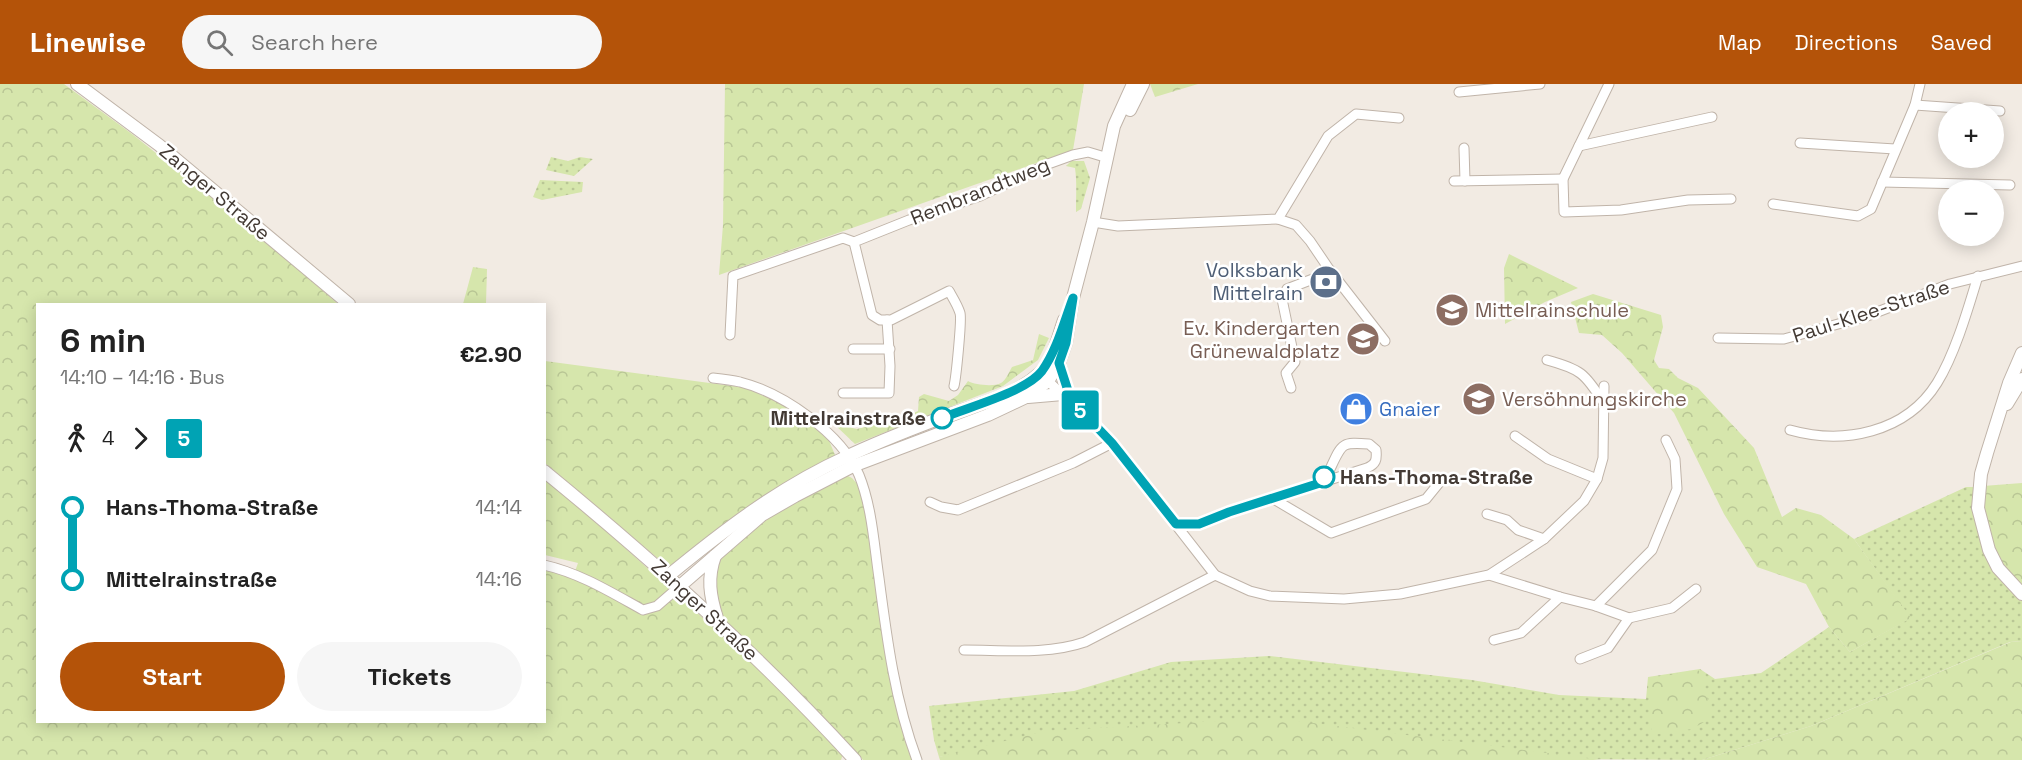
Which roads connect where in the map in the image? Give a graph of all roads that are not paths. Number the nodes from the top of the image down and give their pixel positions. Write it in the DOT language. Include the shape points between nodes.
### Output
graph roads {
  1 [pos="77,84"];
  2 [pos="1133,84"];
  3 [pos="1143,84"];
  4 [pos="1540,84"];
  5 [pos="1609,84"];
  6 [pos="1920,84"];
  7 [pos="1460,92"];
  8 [pos="1915,105"];
  9 [pos="1938,107"];
  10 [pos="1399,117"];
  11 [pos="1712,117"];
  12 [pos="1800,143"];
  13 [pos="1579,146"];
  14 [pos="1464,148"];
  15 [pos="1895,149"];
  16 [pos="1108,158"];
  17 [pos="1563,179"];
  18 [pos="1454,181"];
  19 [pos="1465,181"];
  20 [pos="1882,183"];
  21 [pos="2010,185"];
  22 [pos="1731,199"];
  23 [pos="1773,204"];
  24 [pos="1278,219"];
  25 [pos="1093,222"];
  26 [pos="854,242"];
  27 [pos="2022,266"];
  28 [pos="1331,272"];
  29 [pos="1978,276"];
  30 [pos="1073,298"];
  31 [pos="348,303"];
  32 [pos="887,320"];
  33 [pos="730,335"];
  34 [pos="1718,338"];
  35 [pos="1385,340"];
  36 [pos="853,349"];
  37 [pos="890,349"];
  38 [pos="2022,353"];
  39 [pos="1547,360"];
  40 [pos="1059,363"];
  41 [pos="1044,377"];
  42 [pos="713,378"];
  43 [pos="2022,379"];
  44 [pos="954,386"];
  45 [pos="1604,386"];
  46 [pos="1291,388"];
  47 [pos="843,393"];
  48 [pos="1067,397"];
  49 [pos="1024,398"];
  50 [pos="1603,402"];
  51 [pos="2000,416"];
  52 [pos="1790,430"];
  53 [pos="1515,435"];
  54 [pos="1666,440"];
  55 [pos="1112,443"];
  56 [pos="850,461"];
  57 [pos="546,473"];
  58 [pos="1597,479"];
  59 [pos="1320,483"];
  60 [pos="1440,483"];
  61 [pos="1272,498"];
  62 [pos="930,502"];
  63 [pos="1487,514"];
  64 [pos="1176,524"];
  65 [pos="1544,539"];
  66 [pos="716,555"];
  67 [pos="546,565"];
  68 [pos="1215,574"];
  69 [pos="1489,574"];
  70 [pos="668,576"];
  71 [pos="680,586"];
  72 [pos="1696,589"];
  73 [pos="2022,594"];
  74 [pos="1560,597"];
  75 [pos="1596,606"];
  76 [pos="1629,618"];
  77 [pos="717,619"];
  78 [pos="1494,640"];
  79 [pos="964,650"];
  80 [pos="1580,659"];
  81 [pos="855,760"];
  82 [pos="917,760"];
  1 -- 31 [label="street, Zanger Straße" via="159,145"];
  2 -- 16 [label="street" via="1114,126"];
  3 -- 16 [label="street"];
  4 -- 7 [label="street"];
  5 -- 13 [label="street"];
  6 -- 8 [label="street"];
  8 -- 9 [label="street"];
  8 -- 15 [label="street"];
  10 -- 24 [label="street" via="1356,114 1328,136"];
  11 -- 13 [label="street"];
  12 -- 15 [label="street"];
  13 -- 17 [label="street"];
  14 -- 19 [label="street"];
  15 -- 20 [label="street"];
  16 -- 25 [label="street"];
  16 -- 26 [label="street, Rembrandtweg" via="1088,152 1073,155 980,196"];
  17 -- 19 [label="street"];
  17 -- 22 [label="street" via="1564,212"];
  18 -- 19 [label="street"];
  20 -- 21 [label="street"];
  20 -- 23 [label="street" via="1871,209 1858,216"];
  24 -- 25 [label="street" via="1118,226"];
  24 -- 28 [label="street" via="1296,225"];
  25 -- 30 [label="street"];
  26 -- 32 [label="street" via="873,315"];
  26 -- 33 [label="street, Rembrandtweg" via="843,238 733,276"];
  27 -- 29 [label="street, Paul-Klee-Straße"];
  28 -- 35 [label="street"];
  28 -- 46 [label="street" via="1287,289 1282,299 1295,362 1286,373"];
  29 -- 34 [label="street, Paul-Klee-Straße" via="1867,316 1784,339"];
  29 -- 52 [label="street" via="1937,383 1908,414 1880,430 1857,434 1813,436"];
  30 -- 40 [label="street"];
  30 -- 41 [label="street"];
  32 -- 37 [label="street"];
  32 -- 44 [label="street" via="949,291 961,315"];
  36 -- 37 [label="street"];
  37 -- 47 [label="street" via="889,393"];
  38 -- 51 [label="street"];
  39 -- 50 [label="street" via="1572,367 1589,378"];
  40 -- 41 [label="street"];
  40 -- 48 [label="street"];
  41 -- 48 [label="street"];
  41 -- 49 [label="street"];
  41 -- 56 [label="street"];
  42 -- 56 [label="street" via="740,382 782,400 829,433"];
  43 -- 51 [label="street"];
  45 -- 50 [label="street"];
  48 -- 49 [label="street" via="1046,394"];
  48 -- 55 [label="street"];
  49 -- 56 [label="street"];
  50 -- 58 [label="street" via="1603,458"];
  51 -- 73 [label="street" via="1981,474 1978,508 1998,568"];
  53 -- 58 [label="street" via="1548,459"];
  54 -- 75 [label="street" via="1675,459 1677,489 1652,550"];
  55 -- 62 [label="street" via="958,510"];
  55 -- 64 [label="street"];
  56 -- 66 [label="street" via="762,515"];
  56 -- 70 [label="street" via="798,481 759,504"];
  56 -- 82 [label="street" via="859,476 871,523 892,672"];
  57 -- 70 [label="street, Zanger Straße"];
  58 -- 65 [label="street" via="1584,501"];
  59 -- 59 [label="street" via="1374,465 1376,450 1369,444 1343,445"];
  59 -- 61 [label="street"];
  60 -- 61 [label="street" via="1426,499 1331,533"];
  61 -- 64 [label="street" via="1199,524"];
  63 -- 65 [label="street"];
  64 -- 68 [label="street"];
  65 -- 69 [label="street"];
  66 -- 71 [label="street"];
  66 -- 77 [label="street" via="709,586"];
  67 -- 71 [label="street" via="584,579 644,610 657,606"];
  68 -- 69 [label="street" via="1270,596 1344,599 1400,594"];
  68 -- 79 [label="street" via="1070,647"];
  69 -- 74 [label="street"];
  70 -- 71 [label="street, Zanger Straße"];
  71 -- 77 [label="street, Zanger Straße"];
  72 -- 76 [label="street" via="1672,608"];
  74 -- 75 [label="street"];
  74 -- 78 [label="street" via="1521,633"];
  75 -- 76 [label="street"];
  76 -- 80 [label="street" via="1608,648"];
  77 -- 81 [label="street, Zanger Straße"];
}
